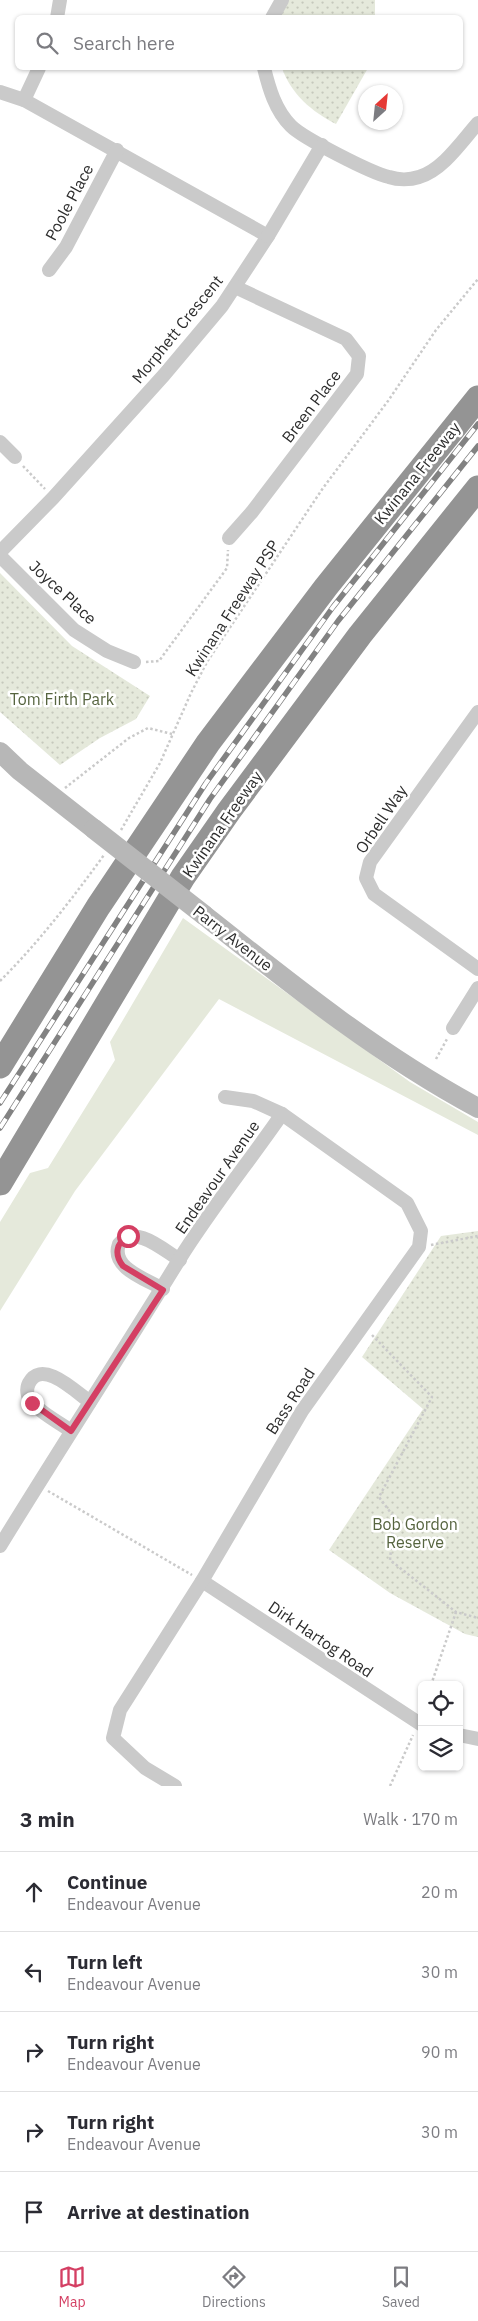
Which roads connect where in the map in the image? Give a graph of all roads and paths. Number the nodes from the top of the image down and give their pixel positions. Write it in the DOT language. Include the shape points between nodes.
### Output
graph roads {
  1 [pos="60,0"];
  2 [pos="282,0"];
  3 [pos="58,15"];
  4 [pos="274,15"];
  5 [pos="38,70"];
  6 [pos="264,70"];
  7 [pos="0,92"];
  8 [pos="24,100"];
  9 [pos="478,123"];
  10 [pos="322,145"];
  11 [pos="117,150"];
  12 [pos="268,236"];
  13 [pos="49,270"];
  14 [pos="478,278"];
  15 [pos="234,287"];
  16 [pos="478,398"];
  17 [pos="0,442"];
  18 [pos="15,457"];
  19 [pos="478,488"];
  20 [pos="53,498"];
  21 [pos="229,538"];
  22 [pos="0,554"];
  23 [pos="134,662"];
  24 [pos="478,712"];
  25 [pos="172,734"];
  26 [pos="0,752"];
  27 [pos="64,789"];
  28 [pos="118,835"];
  29 [pos="108,849"];
  30 [pos="478,969"];
  31 [pos="0,981"];
  32 [pos="478,988"];
  33 [pos="454,1028"];
  34 [pos="436,1059"];
  35 [pos="0,1066"];
  36 [pos="225,1097"];
  37 [pos="478,1108"];
  38 [pos="282,1114"];
  39 [pos="0,1183"];
  40 [pos="478,1236"];
  41 [pos="419,1247"];
  42 [pos="180,1260"];
  43 [pos="163,1290"];
  44 [pos="363,1325"];
  45 [pos="90,1402"];
  46 [pos="71,1431"];
  47 [pos="38,1486"];
  48 [pos="0,1546"];
  49 [pos="202,1581"];
  50 [pos="456,1612"];
  51 [pos="478,1618"];
  52 [pos="432,1681"];
  53 [pos="418,1724"];
  54 [pos="420,1726"];
  55 [pos="463,1736"];
  56 [pos="478,1739"];
  57 [pos="175,1786"];
  58 [pos="390,1786"];
  1 -- 3 [label="street"];
  2 -- 4 [label="street"];
  5 -- 8 [label="street"];
  6 -- 10 [label="street" via="269,90 291,126"];
  7 -- 8 [label="street"];
  8 -- 11 [label="street"];
  9 -- 10 [label="street" via="433,169 420,177 388,177"];
  10 -- 12 [label="street, Morphett Crescent"];
  11 -- 12 [label="street"];
  11 -- 13 [label="street, Poole Place" via="66,248"];
  12 -- 15 [label="street, Morphett Crescent"];
  14 -- 25 [label="path, Kwinana Freeway PSP" via="436,330 323,488 207,662"];
  15 -- 20 [label="street, Morphett Crescent" via="164,375"];
  15 -- 21 [label="street, Breen Place" via="346,339 359,356 357,374"];
  16 -- 35 [label="highway, Kwinana Freeway" via="326,587 208,742 98,908"];
  17 -- 18 [label="street"];
  18 -- 20 [label="path"];
  19 -- 39 [label="highway, Kwinana Freeway" via="360,635 183,877"];
  20 -- 22 [label="street, Morphett Crescent"];
  21 -- 23 [label="path" via="227,568 159,662"];
  22 -- 23 [label="street, Joyce Place" via="74,630 107,651"];
  24 -- 30 [label="street, Orbell Way" via="370,862 366,878 374,894"];
  25 -- 27 [label="path" via="148,728"];
  25 -- 28 [label="path, Kwinana Freeway PSP"];
  26 -- 37 [label="main road, Parry Avenue, bridge" via="20,771 369,1042 433,1084"];
  29 -- 31 [label="path" via="28,953"];
  32 -- 33 [label="street"];
  33 -- 34 [label="path"];
  36 -- 38 [label="street" via="253,1101"];
  38 -- 41 [label="street" via="406,1204 421,1231"];
  38 -- 42 [label="street, Endeavour Avenue"];
  40 -- 41 [label="path"];
  41 -- 44 [label="street, Bass Road"];
  42 -- 43 [label="street, Endeavour Avenue"];
  42 -- 43 [label="street, Endeavour Avenue" via="140,1236 128,1236 119,1244 117,1255 123,1266"];
  43 -- 45 [label="street, Endeavour Avenue"];
  44 -- 49 [label="street, Bass Road" via="302,1411"];
  44 -- 50 [label="path" via="432,1397 380,1498 394,1517 390,1560"];
  45 -- 46 [label="street, Endeavour Avenue"];
  45 -- 46 [label="street" via="50,1374 39,1374 30,1381 27,1393 32,1403"];
  46 -- 47 [label="street, Endeavour Avenue"];
  47 -- 48 [label="street, Endeavour Avenue"];
  47 -- 49 [label="path"];
  49 -- 53 [label="street, Dirk Hartog Road"];
  49 -- 57 [label="street, Bass Road" via="120,1710 113,1738 145,1768"];
  50 -- 51 [label="path"];
  50 -- 52 [label="path"];
  54 -- 58 [label="path"];
  55 -- 56 [label="street"];
}
